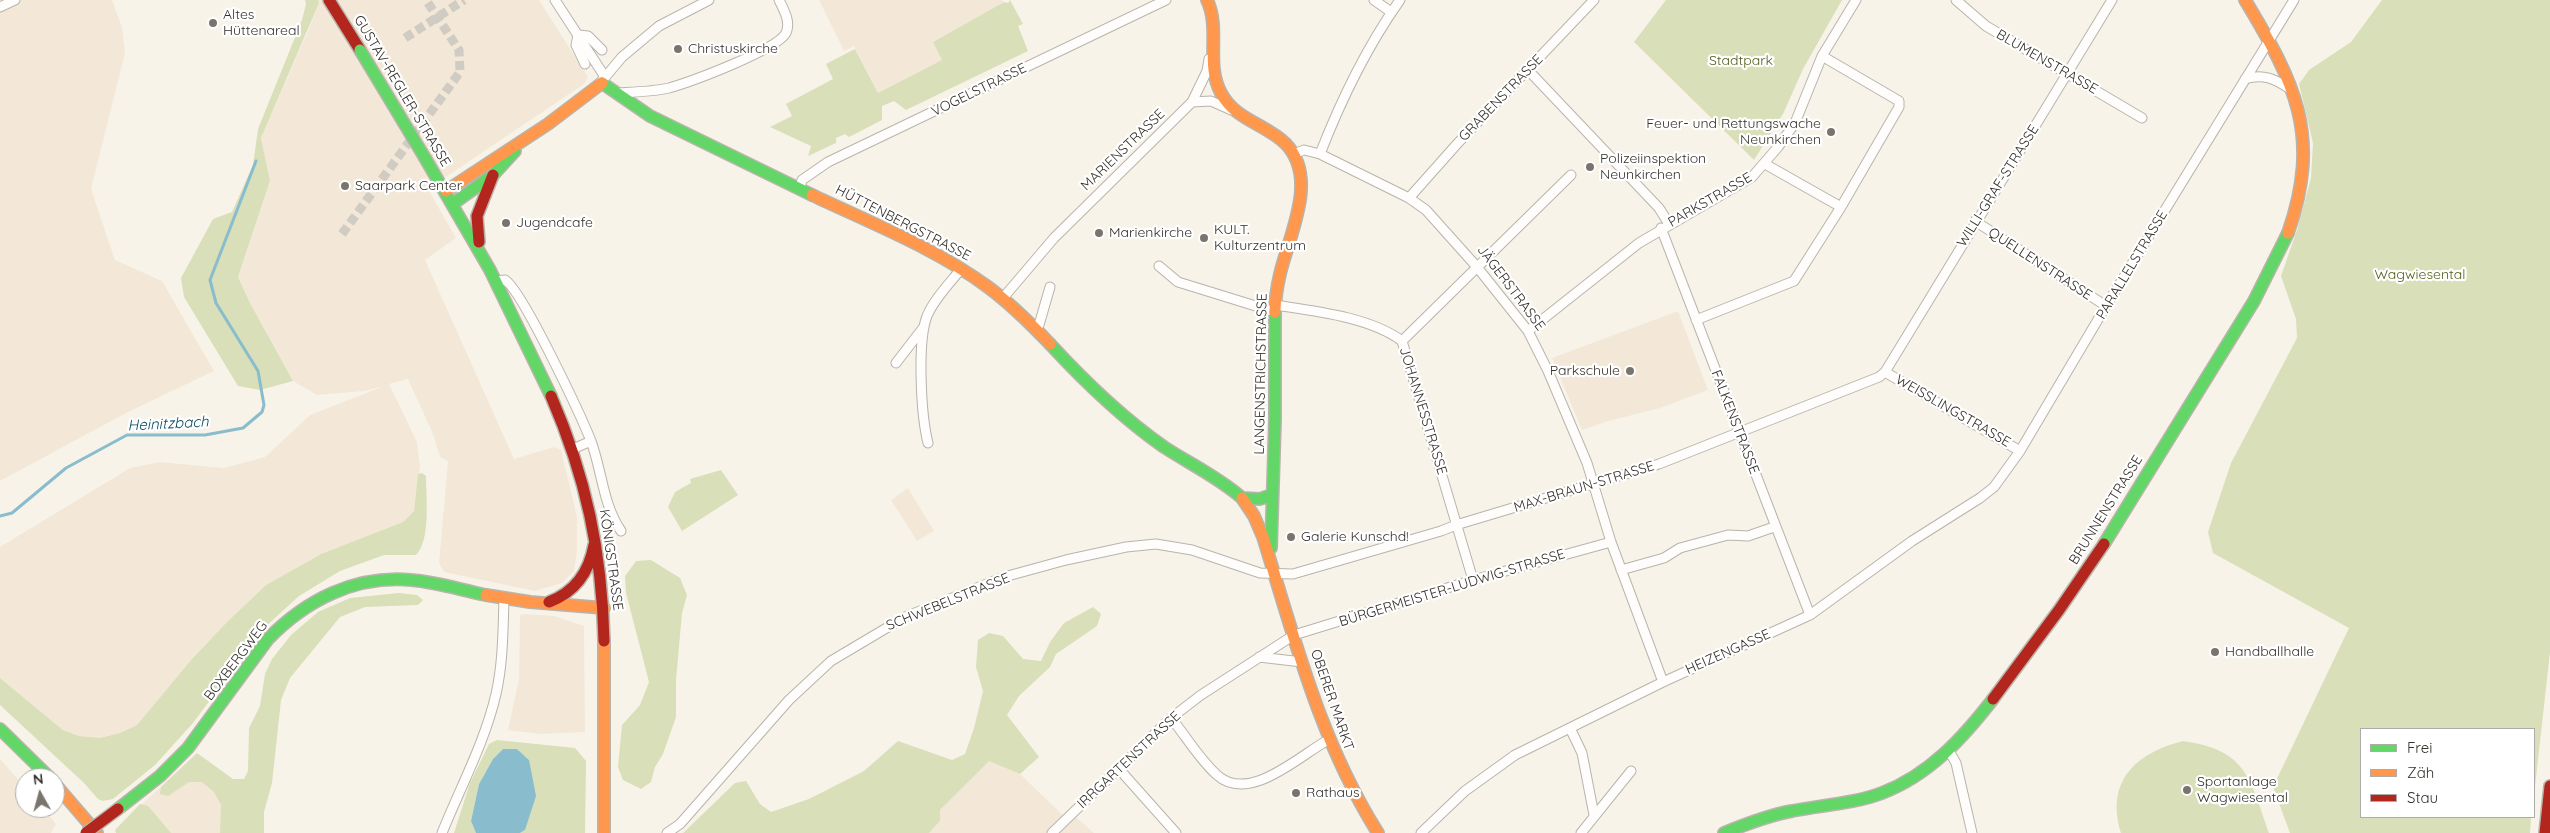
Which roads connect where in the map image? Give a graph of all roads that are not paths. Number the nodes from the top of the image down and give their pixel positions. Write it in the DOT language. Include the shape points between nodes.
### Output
graph roads {
  1 [pos="15,0"];
  2 [pos="329,0"];
  3 [pos="555,0"];
  4 [pos="709,0"];
  5 [pos="779,0"];
  6 [pos="1166,0"];
  7 [pos="1374,0"];
  8 [pos="1400,0"];
  9 [pos="1594,0"];
  10 [pos="1856,0"];
  11 [pos="1956,0"];
  12 [pos="2112,0"];
  13 [pos="2245,0"];
  14 [pos="2294,0"];
  15 [pos="1211,2"];
  16 [pos="0,7"];
  17 [pos="1391,12"];
  18 [pos="578,35"];
  19 [pos="2269,41"];
  20 [pos="1212,44"];
  21 [pos="602,50"];
  22 [pos="1822,56"];
  23 [pos="585,64"];
  24 [pos="1528,70"];
  25 [pos="2068,74"];
  26 [pos="603,79"];
  27 [pos="2245,79"];
  28 [pos="2290,89"];
  29 [pos="615,93"];
  30 [pos="1192,102"];
  31 [pos="1238,113"];
  32 [pos="2142,118"];
  33 [pos="525,140"];
  34 [pos="1294,154"];
  35 [pos="1320,154"];
  36 [pos="1765,164"];
  37 [pos="493,175"];
  38 [pos="1571,175"];
  39 [pos="800,188"];
  40 [pos="450,197"];
  41 [pos="1409,198"];
  42 [pos="1841,206"];
  43 [pos="1975,221"];
  44 [pos="1665,226"];
  45 [pos="484,256"];
  46 [pos="1159,266"];
  47 [pos="1477,267"];
  48 [pos="960,269"];
  49 [pos="496,281"];
  50 [pos="1050,287"];
  51 [pos="1003,298"];
  52 [pos="2106,306"];
  53 [pos="1275,308"];
  54 [pos="1696,320"];
  55 [pos="1039,325"];
  56 [pos="924,326"];
  57 [pos="1528,331"];
  58 [pos="1402,341"];
  59 [pos="896,362"];
  60 [pos="1885,372"];
  61 [pos="1740,434"];
  62 [pos="591,440"];
  63 [pos="928,443"];
  64 [pos="573,449"];
  65 [pos="2020,451"];
  66 [pos="1594,485"];
  67 [pos="1271,495"];
  68 [pos="1242,498"];
  69 [pos="1456,525"];
  70 [pos="1774,527"];
  71 [pos="621,531"];
  72 [pos="595,532"];
  73 [pos="1610,542"];
  74 [pos="1621,570"];
  75 [pos="1274,571"];
  76 [pos="1473,580"];
  77 [pos="504,599"];
  78 [pos="544,603"];
  79 [pos="604,608"];
  80 [pos="1810,616"];
  81 [pos="1294,635"];
  82 [pos="1259,656"];
  83 [pos="1302,662"];
  84 [pos="1663,682"];
  85 [pos="1171,718"];
  86 [pos="0,728"];
  87 [pos="1570,728"];
  88 [pos="1328,740"];
  89 [pos="1949,751"];
  90 [pos="40,768"];
  91 [pos="1119,769"];
  92 [pos="1631,771"];
  93 [pos="2550,786"];
  94 [pos="65,796"];
  95 [pos="1594,815"];
  96 [pos="86,833"];
  97 [pos="97,833"];
  98 [pos="442,833"];
  99 [pos="604,833"];
  100 [pos="667,833"];
  101 [pos="1052,833"];
  102 [pos="1176,833"];
  103 [pos="1378,833"];
  104 [pos="1421,833"];
  105 [pos="1581,833"];
  106 [pos="1724,833"];
  107 [pos="1972,833"];
  108 [pos="2545,833"];
  1 -- 16 [label="street"];
  2 -- 40 [label="street, GUSTAV-REGLER-STRASSE, bridge"];
  3 -- 18 [label="street"];
  4 -- 26 [label="street" via="659,26 622,57"];
  5 -- 29 [label="street" via="788,21 787,31 777,42 716,71 667,88"];
  6 -- 39 [label="street, VOGELSTRASSE" via="828,162 802,180"];
  7 -- 17 [label="street"];
  8 -- 17 [label="street"];
  9 -- 24 [label="street, GRABENSTRASSE"];
  10 -- 22 [label="street, PARKSTRASSE"];
  11 -- 25 [label="street, BLUMENSTRASSE" via="1986,26"];
  12 -- 25 [label="street, WILLI-GRAF-STRASSE"];
  13 -- 19 [label="street, BRUNNENSTRASSE"];
  14 -- 19 [label="street, PARALLELSTRASSE"];
  15 -- 20 [label="street, MARIENSTRASSE"];
  17 -- 35 [label="street" via="1335,113"];
  18 -- 21 [label="street" via="588,36"];
  18 -- 23 [label="street" via="576,45"];
  18 -- 26 [label="street"];
  19 -- 27 [label="street, PARALLELSTRASSE"];
  19 -- 28 [label="street, BRUNNENSTRASSE"];
  20 -- 30 [label="street, MARIENSTRASSE" via="1207,71"];
  20 -- 31 [label="street" via="1220,93"];
  22 -- 36 [label="street, PARKSTRASSE" via="1795,123"];
  22 -- 42 [label="street" via="1900,104"];
  24 -- 41 [label="street, GRABENSTRASSE"];
  24 -- 44 [label="street, FALKENSTRASSE" via="1659,208"];
  25 -- 32 [label="street, BLUMENSTRASSE"];
  25 -- 43 [label="street, WILLI-GRAF-STRASSE"];
  26 -- 29 [label="street, HÜTTENBERGSTRASSE"];
  26 -- 33 [label="street"];
  27 -- 28 [label="street" via="2262,76"];
  27 -- 52 [label="street, PARALLELSTRASSE"];
  28 -- 89 [label="street, BRUNNENSTRASSE" via="2304,142 2303,173 2283,245 2075,589"];
  29 -- 39 [label="street, HÜTTENBERGSTRASSE" via="650,116"];
  30 -- 31 [label="street" via="1211,101"];
  30 -- 51 [label="street, MARIENSTRASSE" via="1054,238"];
  31 -- 34 [label="street" via="1282,139"];
  33 -- 37 [label="street"];
  33 -- 40 [label="street"];
  34 -- 35 [label="street, JÄGERSTRASSE" via="1304,150"];
  34 -- 53 [label="street, LANGENSTRICHSTRASSE" via="1300,167 1300,194 1277,286"];
  35 -- 41 [label="street, JÄGERSTRASSE"];
  36 -- 42 [label="street"];
  36 -- 44 [label="street, PARKSTRASSE" via="1745,182"];
  37 -- 40 [label="street"];
  37 -- 45 [label="street" via="479,205 476,221"];
  38 -- 47 [label="street"];
  39 -- 48 [label="street, HÜTTENBERGSTRASSE"];
  40 -- 45 [label="street, KÖNIGSTRASSE"];
  41 -- 47 [label="street, JÄGERSTRASSE" via="1437,221"];
  42 -- 54 [label="street" via="1794,281"];
  43 -- 52 [label="street, QUELLENSTRASSE"];
  43 -- 60 [label="street, WILLI-GRAF-STRASSE"];
  44 -- 54 [label="street, FALKENSTRASSE"];
  44 -- 57 [label="street, PARKSTRASSE"];
  45 -- 49 [label="street, KÖNIGSTRASSE"];
  46 -- 53 [label="street, JOHANNESSTRASSE" via="1178,282"];
  47 -- 57 [label="street, JÄGERSTRASSE"];
  47 -- 58 [label="street"];
  48 -- 51 [label="street, HÜTTENBERGSTRASSE"];
  48 -- 56 [label="street" via="932,307"];
  49 -- 62 [label="street, KÖNIGSTRASSE" via="506,280 515,288"];
  49 -- 64 [label="street, KÖNIGSTRASSE" via="547,386"];
  50 -- 55 [label="street"];
  51 -- 68 [label="street, HÜTTENBERGSTRASSE" via="1122,416"];
  52 -- 65 [label="street, PARALLELSTRASSE"];
  53 -- 58 [label="street, JOHANNESSTRASSE" via="1349,319 1391,333"];
  53 -- 67 [label="street, LANGENSTRICHSTRASSE" via="1275,436"];
  54 -- 61 [label="street, FALKENSTRASSE"];
  56 -- 59 [label="street"];
  56 -- 63 [label="street" via="922,361"];
  57 -- 66 [label="street, JÄGERSTRASSE" via="1566,410"];
  58 -- 69 [label="street, JOHANNESSTRASSE"];
  60 -- 61 [label="street, MAX-BRAUN-STRASSE" via="1869,382"];
  60 -- 65 [label="street, WEISSLINGSTRASSE"];
  61 -- 66 [label="street, MAX-BRAUN-STRASSE"];
  61 -- 70 [label="street, FALKENSTRASSE"];
  62 -- 64 [label="street"];
  62 -- 71 [label="street, KÖNIGSTRASSE" via="609,507"];
  64 -- 72 [label="street, KÖNIGSTRASSE"];
  65 -- 80 [label="street, HEIZENGASSE" via="2006,474 1980,498 1912,541"];
  66 -- 69 [label="street, MAX-BRAUN-STRASSE"];
  66 -- 73 [label="street, JÄGERSTRASSE"];
  67 -- 68 [label="street" via="1260,499"];
  67 -- 75 [label="street, LANGENSTRICHSTRASSE"];
  68 -- 75 [label="street, HÜTTENBERGSTRASSE" via="1254,516"];
  69 -- 75 [label="street, MAX-BRAUN-STRASSE" via="1293,574"];
  69 -- 76 [label="street, JOHANNESSTRASSE"];
  70 -- 74 [label="street" via="1748,536 1728,535 1680,548 1664,558"];
  70 -- 80 [label="street, FALKENSTRASSE"];
  72 -- 78 [label="street" via="593,552 580,582 560,598"];
  72 -- 79 [label="street, KÖNIGSTRASSE"];
  73 -- 74 [label="street, JÄGERSTRASSE"];
  73 -- 76 [label="street, BÜRGERMEISTER-LUDWIG-STRASSE"];
  74 -- 84 [label="street, JÄGERSTRASSE"];
  75 -- 81 [label="street, OBERER MARKT"];
  75 -- 100 [label="street, SCHWEBELSTRASSE" via="1260,573 1177,546 1145,545 1042,566 905,617 852,647 816,673 680,824"];
  76 -- 81 [label="street, BÜRGERMEISTER-LUDWIG-STRASSE"];
  77 -- 78 [label="street, BOXBERGWEG"];
  77 -- 96 [label="street, BOXBERGWEG, bridge" via="428,582 398,579 362,582 308,604 268,639 207,726 178,760"];
  77 -- 98 [label="street" via="501,666 496,695 485,731"];
  78 -- 79 [label="street, BOXBERGWEG"];
  79 -- 99 [label="street, KÖNIGSTRASSE"];
  80 -- 84 [label="street, HEIZENGASSE"];
  81 -- 82 [label="street, IRRGARTENSTRASSE"];
  81 -- 83 [label="street, OBERER MARKT"];
  82 -- 83 [label="street"];
  82 -- 85 [label="street, IRRGARTENSTRASSE"];
  83 -- 88 [label="street, OBERER MARKT"];
  84 -- 87 [label="street, HEIZENGASSE"];
  85 -- 88 [label="street" via="1216,774 1237,785 1257,782 1276,773"];
  85 -- 91 [label="street, IRRGARTENSTRASSE"];
  86 -- 90 [label="street"];
  87 -- 95 [label="street" via="1582,753"];
  87 -- 104 [label="street, HEIZENGASSE" via="1503,762 1465,791"];
  88 -- 103 [label="street, OBERER MARKT" via="1348,785"];
  89 -- 106 [label="street, BRUNNENSTRASSE" via="1921,772 1882,793 1839,805 1783,813"];
  89 -- 107 [label="street" via="1956,763"];
  91 -- 101 [label="street, IRRGARTENSTRASSE"];
  91 -- 102 [label="street"];
  92 -- 95 [label="street"];
  93 -- 108 [label="street"];
  94 -- 97 [label="street"];
  95 -- 105 [label="street"];
}
